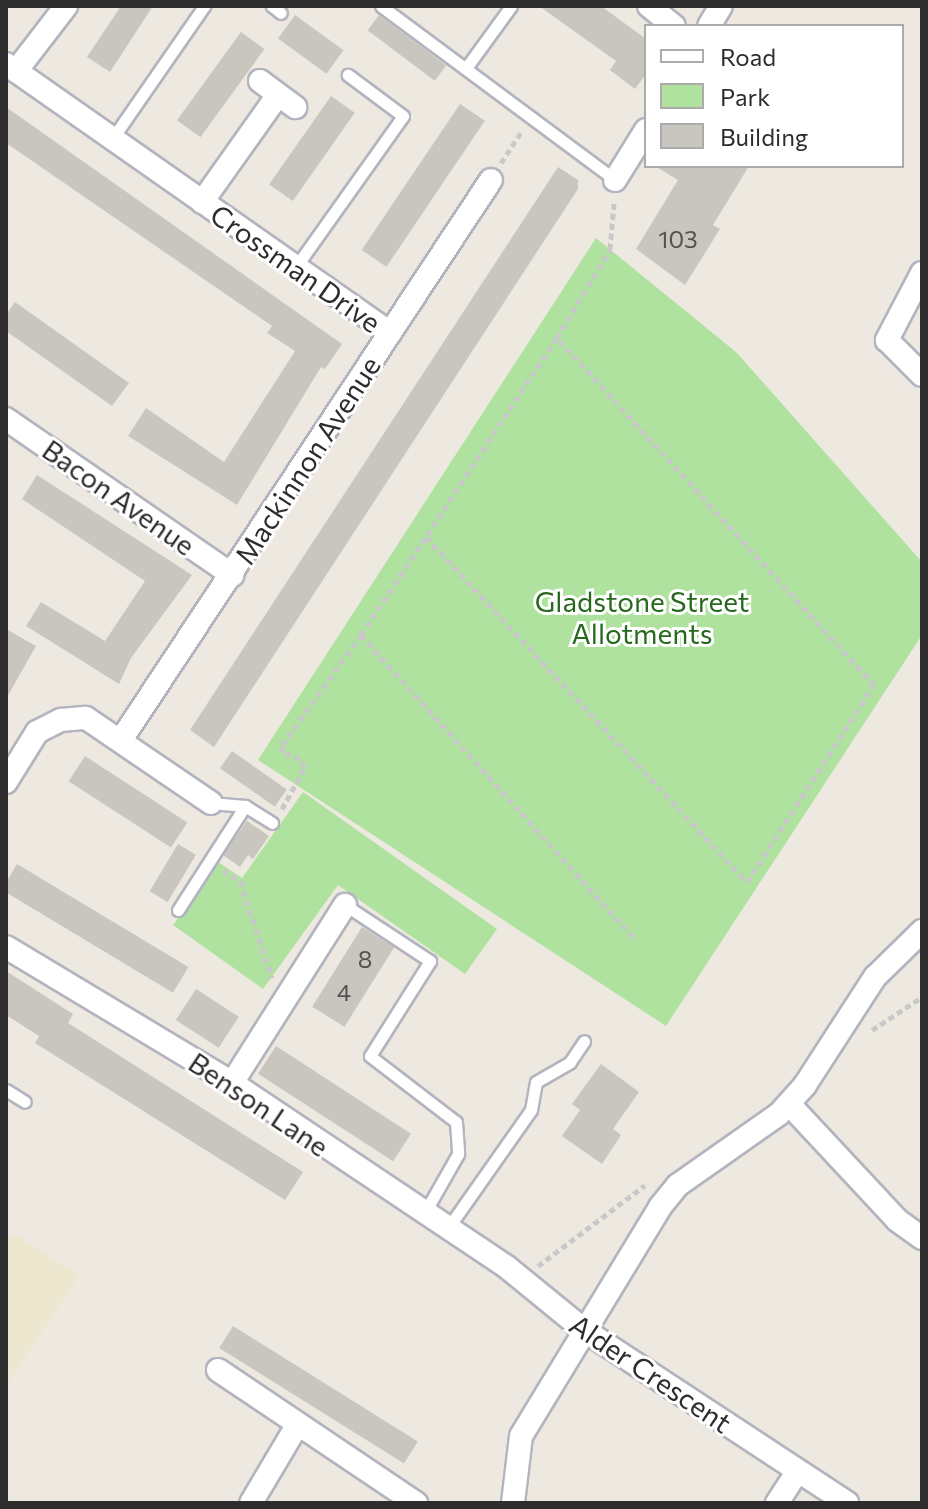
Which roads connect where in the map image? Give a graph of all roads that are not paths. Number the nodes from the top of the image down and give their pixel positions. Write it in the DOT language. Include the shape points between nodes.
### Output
graph roads {
  1 [pos="66,6"];
  2 [pos="204,6"];
  3 [pos="381,6"];
  4 [pos="511,6"];
  5 [pos="649,6"];
  6 [pos="721,6"];
  7 [pos="672,24"];
  8 [pos="710,24"];
  9 [pos="11,68"];
  10 [pos="466,68"];
  11 [pos="348,75"];
  12 [pos="278,94"];
  13 [pos="644,133"];
  14 [pos="112,139"];
  15 [pos="491,180"];
  16 [pos="615,180"];
  17 [pos="202,202"];
  18 [pos="295,268"];
  19 [pos="922,273"];
  20 [pos="390,333"];
  21 [pos="922,375"];
  22 [pos="6,419"];
  23 [pos="232,575"];
  24 [pos="121,740"];
  25 [pos="6,782"];
  26 [pos="211,803"];
  27 [pos="245,806"];
  28 [pos="272,823"];
  29 [pos="345,905"];
  30 [pos="178,910"];
  31 [pos="922,931"];
  32 [pos="6,947"];
  33 [pos="584,1041"];
  34 [pos="232,1083"];
  35 [pos="6,1090"];
  36 [pos="25,1102"];
  37 [pos="789,1104"];
  38 [pos="425,1212"];
  39 [pos="448,1228"];
  40 [pos="922,1238"];
  41 [pos="516,1275"];
  42 [pos="584,1330"];
  43 [pos="218,1370"];
  44 [pos="298,1424"];
  45 [pos="798,1471"];
  46 [pos="251,1503"];
  47 [pos="416,1503"];
  48 [pos="513,1503"];
  49 [pos="777,1503"];
  50 [pos="847,1503"];
  1 -- 9 [label="street, Crossman Drive"];
  2 -- 14 [label="lane"];
  3 -- 10 [label="lane"];
  4 -- 10 [label="lane"];
  5 -- 7 [label="street"];
  6 -- 8 [label="street"];
  9 -- 14 [label="street, Crossman Drive"];
  10 -- 16 [label="lane"];
  11 -- 18 [label="lane" via="403,116"];
  12 -- 17 [label="street, Crossman Drive"];
  13 -- 16 [label="street"];
  14 -- 17 [label="street, Crossman Drive"];
  15 -- 20 [label="street, Mackinnon Avenue"];
  17 -- 18 [label="street, Crossman Drive"];
  18 -- 20 [label="street, Crossman Drive"];
  19 -- 21 [label="street" via="887,340"];
  20 -- 23 [label="street, Mackinnon Avenue"];
  22 -- 23 [label="street, Bacon Avenue"];
  23 -- 24 [label="street, Mackinnon Avenue"];
  24 -- 25 [label="street" via="86,718 61,720 37,732"];
  24 -- 26 [label="street"];
  26 -- 27 [label="lane"];
  27 -- 28 [label="lane"];
  27 -- 30 [label="lane"];
  29 -- 34 [label="street"];
  29 -- 38 [label="lane" via="430,961 370,1056 456,1122 458,1154"];
  31 -- 37 [label="street" via="875,977"];
  32 -- 34 [label="street, Benson Lane"];
  33 -- 39 [label="lane" via="570,1062 536,1082 531,1110"];
  34 -- 38 [label="street, Benson Lane"];
  35 -- 36 [label="lane"];
  37 -- 40 [label="street" via="897,1220"];
  37 -- 42 [label="street" via="678,1185"];
  38 -- 39 [label="street, Benson Lane"];
  39 -- 41 [label="street, Benson Lane"];
  41 -- 42 [label="street, Alder Crescent"];
  42 -- 45 [label="street, Alder Crescent"];
  42 -- 48 [label="street" via="521,1436"];
  43 -- 44 [label="street"];
  44 -- 46 [label="street"];
  44 -- 47 [label="street"];
  45 -- 49 [label="street"];
  45 -- 50 [label="street, Alder Crescent"];
}
